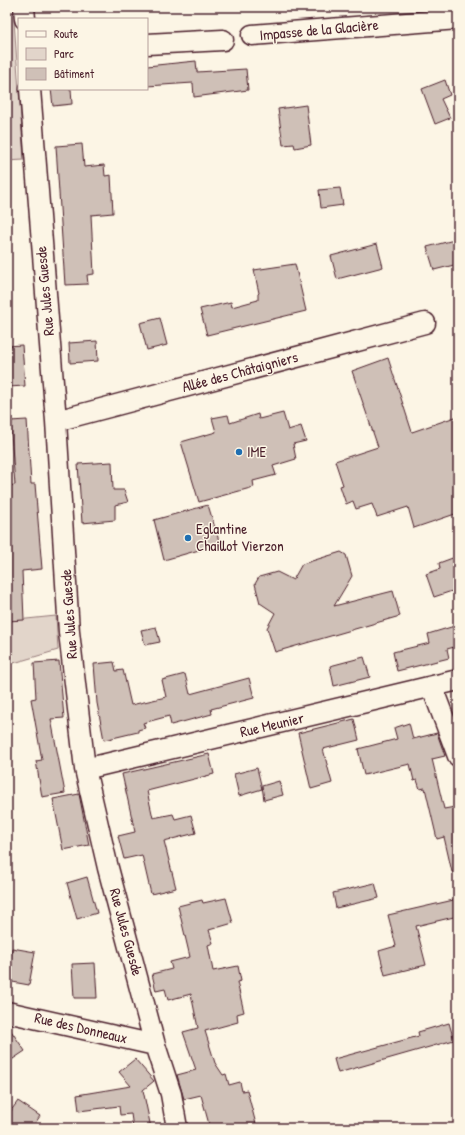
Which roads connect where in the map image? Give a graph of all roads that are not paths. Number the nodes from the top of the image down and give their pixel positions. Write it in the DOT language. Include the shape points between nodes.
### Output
graph roads {
  1 [pos="24,7"];
  2 [pos="25,18"];
  3 [pos="458,19"];
  4 [pos="252,35"];
  5 [pos="223,40"];
  6 [pos="148,44"];
  7 [pos="30,90"];
  8 [pos="425,323"];
  9 [pos="56,421"];
  10 [pos="458,680"];
  11 [pos="432,687"];
  12 [pos="458,756"];
  13 [pos="85,769"];
  14 [pos="7,1012"];
  15 [pos="155,1045"];
  16 [pos="177,1128"];
  1 -- 2 [label="street"];
  3 -- 4 [label="street, Impasse de la Glacière"];
  5 -- 6 [label="street"];
  7 -- 9 [label="street, Rue Jules Guesde"];
  8 -- 9 [label="street, Allée des Châtaigniers"];
  9 -- 13 [label="street, Rue Jules Guesde" via="69,632"];
  10 -- 11 [label="street, Rue Meunier"];
  11 -- 12 [label="street"];
  11 -- 13 [label="street, Rue Meunier"];
  13 -- 15 [label="street, Rue Jules Guesde" via="108,868"];
  14 -- 15 [label="street, Rue des Donneaux"];
  15 -- 16 [label="street, Rue Jules Guesde" via="171,1094"];
}
